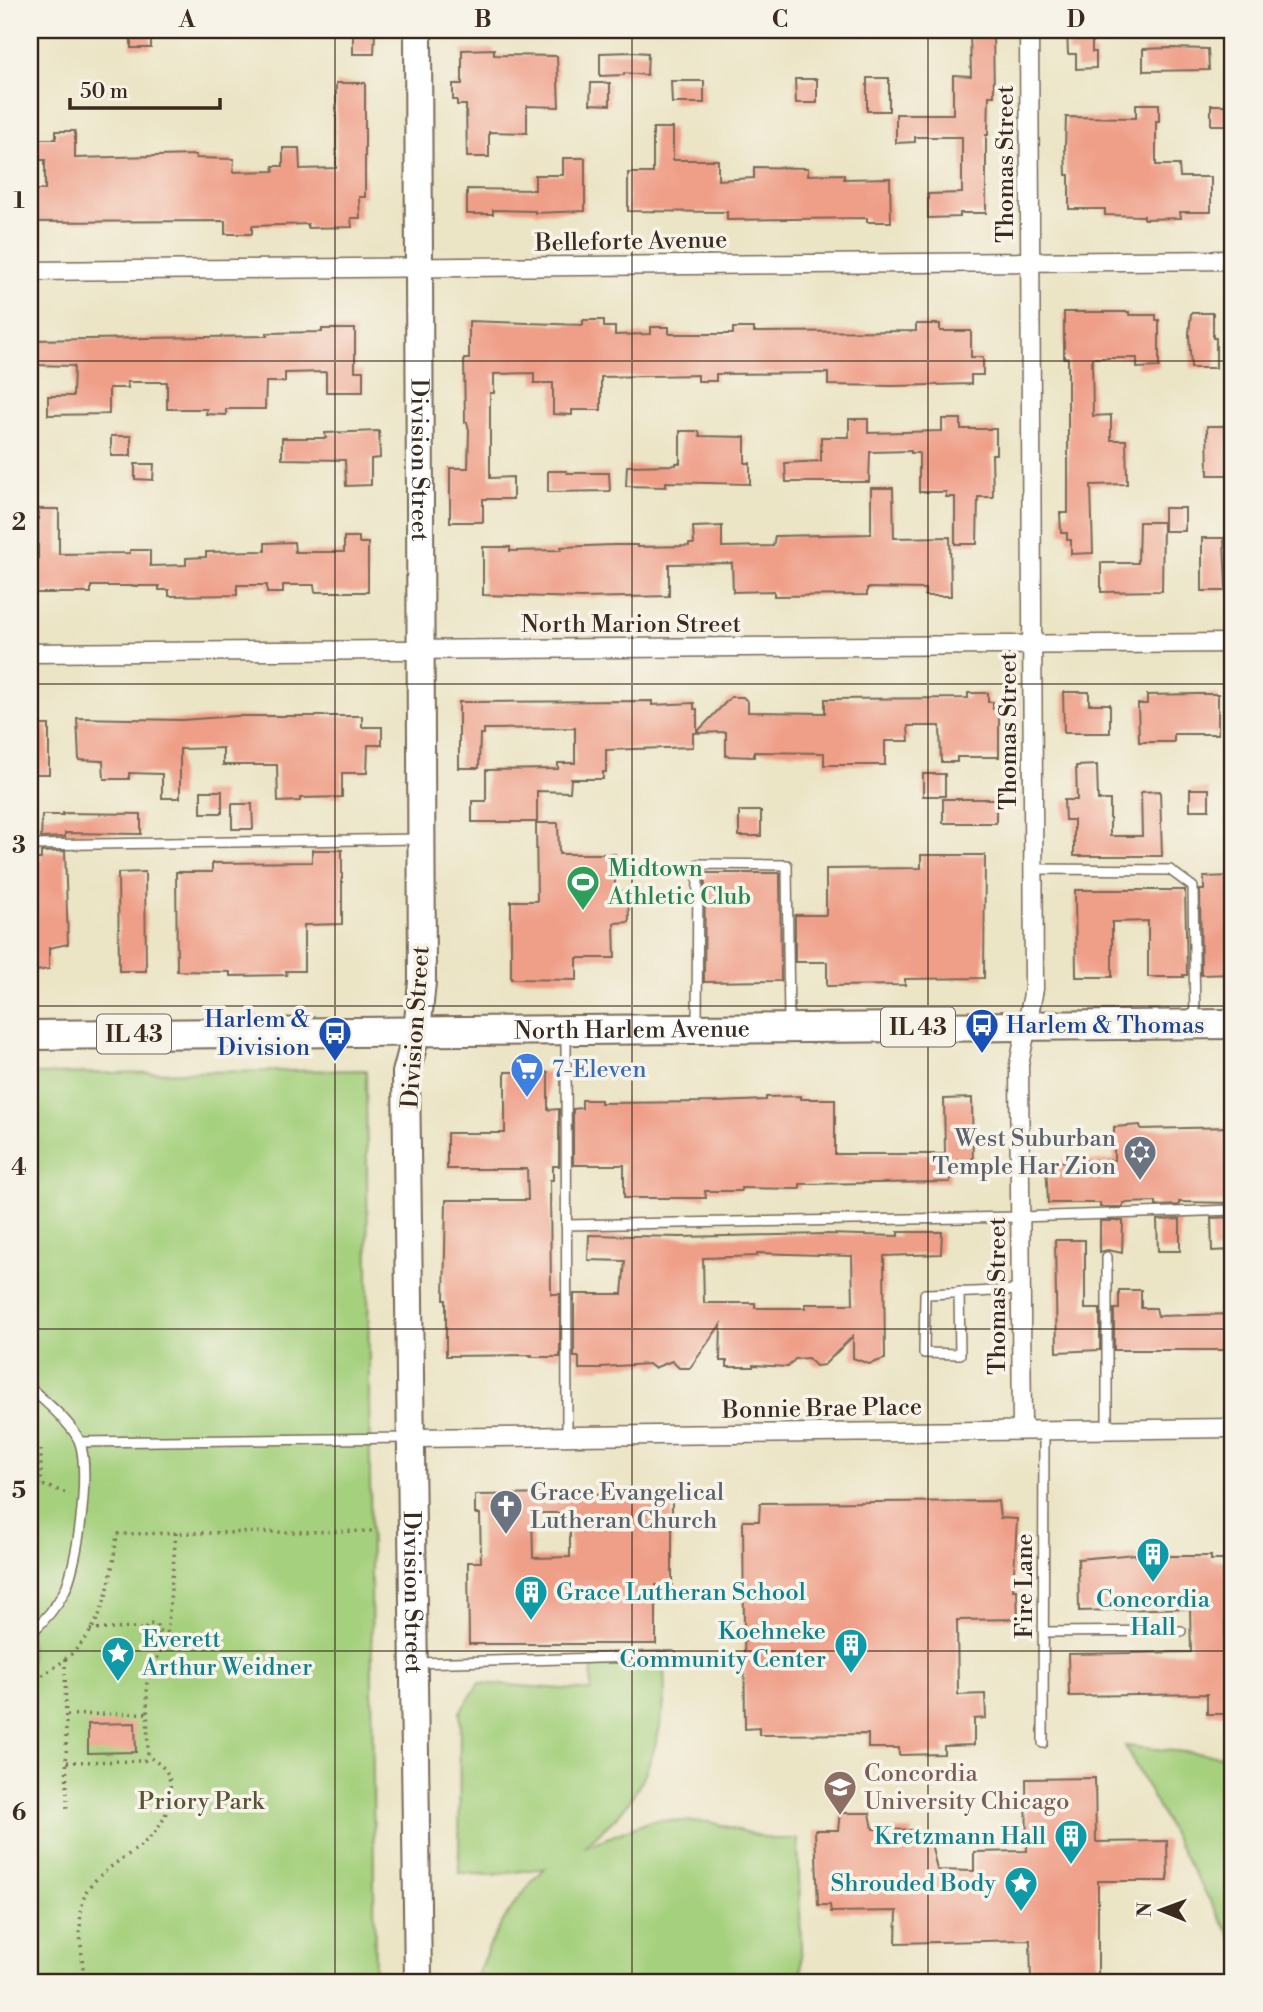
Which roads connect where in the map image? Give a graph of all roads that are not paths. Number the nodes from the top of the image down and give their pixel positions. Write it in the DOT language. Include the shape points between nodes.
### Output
graph roads {
  1 [pos="418,30"];
  2 [pos="1029,30"];
  3 [pos="1233,260"];
  4 [pos="1030,262"];
  5 [pos="419,268"];
  6 [pos="30,271"];
  7 [pos="1233,643"];
  8 [pos="1032,645"];
  9 [pos="421,650"];
  10 [pos="30,653"];
  11 [pos="422,839"];
  12 [pos="30,845"];
  13 [pos="1033,869"];
  14 [pos="1195,1024"];
  15 [pos="1233,1024"];
  16 [pos="1026,1026"];
  17 [pos="789,1028"];
  18 [pos="697,1029"];
  19 [pos="566,1030"];
  20 [pos="416,1031"];
  21 [pos="30,1035"];
  22 [pos="1233,1210"];
  23 [pos="1020,1217"];
  24 [pos="566,1225"];
  25 [pos="1107,1257"];
  26 [pos="1021,1290"];
  27 [pos="959,1293"];
  28 [pos="30,1388"];
  29 [pos="1233,1427"];
  30 [pos="1107,1429"];
  31 [pos="1022,1430"];
  32 [pos="1044,1430"];
  33 [pos="567,1436"];
  34 [pos="411,1438"];
  35 [pos="80,1442"];
  36 [pos="1181,1631"];
  37 [pos="1043,1632"];
  38 [pos="30,1634"];
  39 [pos="672,1656"];
  40 [pos="414,1663"];
  41 [pos="1044,1742"];
  42 [pos="418,1982"];
  1 -- 5 [label="street, Division Street"];
  2 -- 4 [label="street, Thomas Street"];
  3 -- 4 [label="street, Belleforte Avenue"];
  4 -- 5 [label="street, Belleforte Avenue"];
  4 -- 8 [label="street, Thomas Street"];
  5 -- 6 [label="street, Belleforte Avenue"];
  5 -- 9 [label="street, Division Street"];
  7 -- 8 [label="street, North Marion Street"];
  8 -- 9 [label="street, North Marion Street"];
  8 -- 13 [label="street, Thomas Street"];
  9 -- 10 [label="street, North Marion Street"];
  9 -- 11 [label="street, Division Street"];
  11 -- 12 [label="lane"];
  11 -- 20 [label="street, Division Street" via="422,982"];
  13 -- 14 [label="lane" via="1170,870 1194,887"];
  13 -- 16 [label="street, Thomas Street" via="1034,989"];
  14 -- 15 [label="main road, North Harlem Avenue / IL 43"];
  14 -- 16 [label="main road, North Harlem Avenue / IL 43"];
  16 -- 17 [label="main road, North Harlem Avenue / IL 43"];
  16 -- 23 [label="street, Thomas Street" via="1019,1065"];
  17 -- 18 [label="main road, North Harlem Avenue / IL 43"];
  17 -- 18 [label="lane" via="787,865 698,864"];
  18 -- 19 [label="main road, North Harlem Avenue / IL 43"];
  19 -- 20 [label="main road, North Harlem Avenue / IL 43"];
  19 -- 24 [label="lane"];
  20 -- 21 [label="main road, North Harlem Avenue / IL 43"];
  20 -- 34 [label="street, Division Street" via="407,1073"];
  22 -- 23 [label="lane"];
  23 -- 24 [label="lane"];
  23 -- 26 [label="street, Thomas Street"];
  24 -- 33 [label="lane"];
  25 -- 30 [label="lane"];
  26 -- 27 [label="lane"];
  26 -- 31 [label="street, Thomas Street"];
  27 -- 27 [label="lane" via="925,1294 924,1353 960,1354"];
  28 -- 35 [label="lane" via="57,1412"];
  29 -- 30 [label="street, Bonnie Brae Place"];
  30 -- 32 [label="street, Bonnie Brae Place"];
  31 -- 32 [label="street, Bonnie Brae Place"];
  31 -- 33 [label="street, Bonnie Brae Place"];
  32 -- 37 [label="lane, Fire Lane"];
  33 -- 34 [label="street, Bonnie Brae Place"];
  34 -- 35 [label="lane"];
  34 -- 40 [label="street, Division Street"];
  35 -- 38 [label="lane" via="82,1498 65,1590 48,1617"];
  36 -- 37 [label="lane"];
  37 -- 41 [label="lane, Fire Lane"];
  39 -- 40 [label="lane"];
  40 -- 42 [label="street, Division Street"];
}
